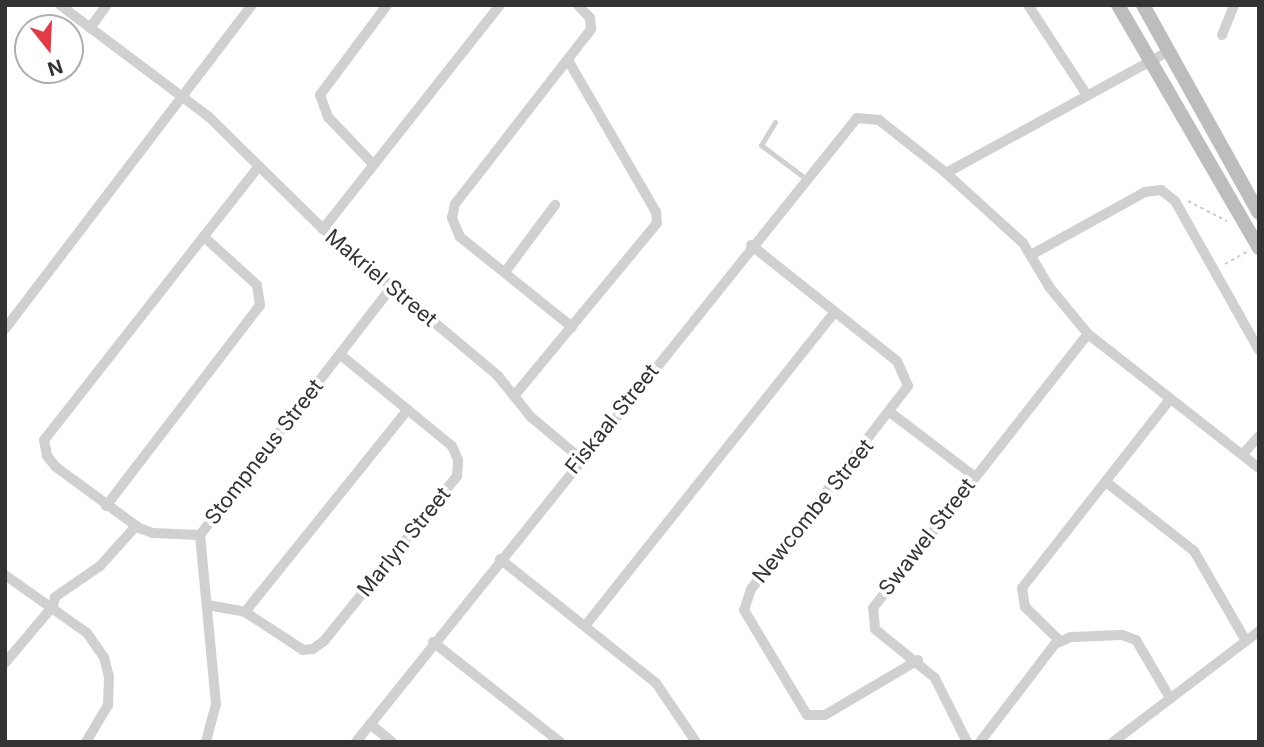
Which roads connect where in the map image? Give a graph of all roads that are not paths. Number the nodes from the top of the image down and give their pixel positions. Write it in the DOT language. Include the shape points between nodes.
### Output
graph roads {
  1 [pos="60,5"];
  2 [pos="107,5"];
  3 [pos="252,5"];
  4 [pos="387,5"];
  5 [pos="500,5"];
  6 [pos="578,5"];
  7 [pos="1028,5"];
  8 [pos="1118,5"];
  9 [pos="1143,5"];
  10 [pos="1234,5"];
  11 [pos="90,28"];
  12 [pos="1222,34"];
  13 [pos="1169,51"];
  14 [pos="568,60"];
  15 [pos="1151,61"];
  16 [pos="1087,95"];
  17 [pos="183,96"];
  18 [pos="775,122"];
  19 [pos="373,164"];
  20 [pos="259,166"];
  21 [pos="946,173"];
  22 [pos="805,178"];
  23 [pos="555,205"];
  24 [pos="1259,213"];
  25 [pos="323,229"];
  26 [pos="204,237"];
  27 [pos="1255,244"];
  28 [pos="751,245"];
  29 [pos="1031,255"];
  30 [pos="505,272"];
  31 [pos="390,289"];
  32 [pos="835,312"];
  33 [pos="572,327"];
  34 [pos="5,329"];
  35 [pos="1088,334"];
  36 [pos="1259,350"];
  37 [pos="341,355"];
  38 [pos="514,396"];
  39 [pos="1171,399"];
  40 [pos="408,409"];
  41 [pos="891,414"];
  42 [pos="1259,436"];
  43 [pos="1243,454"];
  44 [pos="580,458"];
  45 [pos="1259,468"];
  46 [pos="974,476"];
  47 [pos="1106,482"];
  48 [pos="106,506"];
  49 [pos="136,526"];
  50 [pos="200,535"];
  51 [pos="500,559"];
  52 [pos="5,575"];
  53 [pos="207,605"];
  54 [pos="53,606"];
  55 [pos="245,612"];
  56 [pos="585,626"];
  57 [pos="1259,631"];
  58 [pos="1060,641"];
  59 [pos="1246,641"];
  60 [pos="433,642"];
  61 [pos="918,660"];
  62 [pos="5,663"];
  63 [pos="1170,698"];
  64 [pos="370,724"];
  65 [pos="86,742"];
  66 [pos="206,742"];
  67 [pos="356,742"];
  68 [pos="392,742"];
  69 [pos="560,742"];
  70 [pos="696,742"];
  71 [pos="967,742"];
  72 [pos="980,742"];
  73 [pos="1112,742"];
  1 -- 11 [label="street, Makriel Street"];
  2 -- 11 [label="street"];
  3 -- 17 [label="street"];
  4 -- 19 [label="street" via="320,95 328,117"];
  5 -- 19 [label="street"];
  6 -- 14 [label="street" via="590,18 591,29"];
  7 -- 16 [label="street"];
  8 -- 15 [label="street"];
  9 -- 13 [label="street"];
  10 -- 12 [label="street"];
  11 -- 17 [label="street, Makriel Street"];
  13 -- 15 [label="street"];
  13 -- 24 [label="street"];
  14 -- 30 [label="street" via="453,211 460,237"];
  14 -- 33 [label="street" via="656,212 657,223"];
  15 -- 16 [label="street"];
  15 -- 27 [label="street"];
  16 -- 21 [label="street"];
  17 -- 20 [label="street, Makriel Street"];
  17 -- 34 [label="street"];
  18 -- 22 [label="lane" via="763,148"];
  19 -- 25 [label="street"];
  20 -- 25 [label="street, Makriel Street"];
  20 -- 26 [label="street"];
  21 -- 22 [label="street, Fiskaal Street" via="879,120 852,121"];
  21 -- 29 [label="street"];
  22 -- 28 [label="street, Fiskaal Street"];
  23 -- 30 [label="street"];
  25 -- 31 [label="street, Makriel Street"];
  26 -- 48 [label="street" via="257,285 260,305"];
  26 -- 48 [label="street, Stompneus Street" via="44,440 45,451 57,467"];
  28 -- 32 [label="street, Newcombe Street"];
  28 -- 44 [label="street, Fiskaal Street"];
  29 -- 35 [label="street" via="1050,288"];
  29 -- 36 [label="street" via="1145,192 1161,190 1171,196"];
  30 -- 33 [label="street"];
  31 -- 37 [label="street, Stompneus Street"];
  31 -- 38 [label="street, Makriel Street" via="485,365"];
  32 -- 41 [label="street, Newcombe Street" via="903,369 908,391"];
  32 -- 56 [label="street"];
  33 -- 38 [label="street"];
  35 -- 39 [label="street"];
  35 -- 46 [label="street, Swawel Street"];
  37 -- 40 [label="street, Marlyn Street"];
  37 -- 50 [label="street, Stompneus Street"];
  38 -- 44 [label="street, Makriel Street" via="538,424"];
  39 -- 43 [label="street"];
  39 -- 47 [label="street"];
  40 -- 55 [label="street"];
  40 -- 55 [label="street, Marlyn Street" via="452,446 458,471 324,641 303,650"];
  41 -- 46 [label="street"];
  41 -- 61 [label="street, Newcombe Street" via="751,589 744,610 807,715 825,715"];
  42 -- 43 [label="street"];
  43 -- 45 [label="street"];
  44 -- 51 [label="street, Fiskaal Street"];
  46 -- 61 [label="street, Swawel Street" via="873,608 875,629"];
  47 -- 58 [label="street" via="1022,588 1025,607"];
  47 -- 59 [label="street" via="1194,551"];
  48 -- 49 [label="street, Stompneus Street"];
  49 -- 50 [label="street, Stompneus Street" via="153,533"];
  49 -- 54 [label="street" via="100,566 55,597"];
  50 -- 53 [label="street"];
  51 -- 56 [label="street"];
  51 -- 60 [label="street, Fiskaal Street"];
  52 -- 54 [label="street"];
  53 -- 55 [label="street, Marlyn Street"];
  53 -- 66 [label="street" via="216,704"];
  54 -- 62 [label="street"];
  54 -- 65 [label="street" via="87,633 108,668 108,705"];
  56 -- 70 [label="street" via="662,688"];
  57 -- 59 [label="street"];
  58 -- 63 [label="street" via="1081,635 1131,638"];
  58 -- 72 [label="street"];
  59 -- 63 [label="street"];
  60 -- 64 [label="street, Fiskaal Street"];
  60 -- 69 [label="street"];
  61 -- 71 [label="street, Swawel Street" via="935,678"];
  63 -- 73 [label="street"];
  64 -- 67 [label="street, Fiskaal Street"];
  64 -- 68 [label="street"];
}
